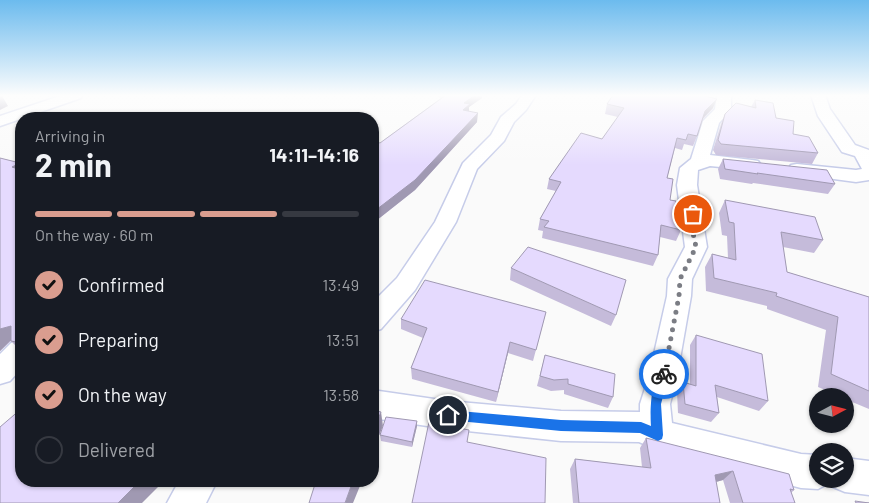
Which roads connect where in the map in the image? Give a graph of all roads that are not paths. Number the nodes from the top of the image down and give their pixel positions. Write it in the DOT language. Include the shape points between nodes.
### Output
graph roads {
  1 [pos="509,118"];
  2 [pos="713,118"];
  3 [pos="829,118"];
  4 [pos="699,162"];
  5 [pos="868,174"];
  6 [pos="379,313"];
  7 [pos="15,357"];
  8 [pos="0,372"];
  9 [pos="0,376"];
  10 [pos="15,377"];
  11 [pos="379,405"];
  12 [pos="658,435"];
  13 [pos="809,471"];
  14 [pos="854,476"];
  15 [pos="869,478"];
  16 [pos="196,487"];
  17 [pos="185,503"];
  1 -- 6 [label="street" via="498,138 470,167 445,222 406,284"];
  2 -- 4 [label="street"];
  3 -- 5 [label="street" via="848,148 862,153"];
  4 -- 5 [label="street"];
  4 -- 12 [label="street" via="689,168 687,185 696,247 680,279 655,404"];
  7 -- 8 [label="street"];
  9 -- 10 [label="street"];
  11 -- 12 [label="street" via="551,425 641,427"];
  12 -- 13 [label="street"];
  14 -- 15 [label="street"];
  16 -- 17 [label="street"];
}
